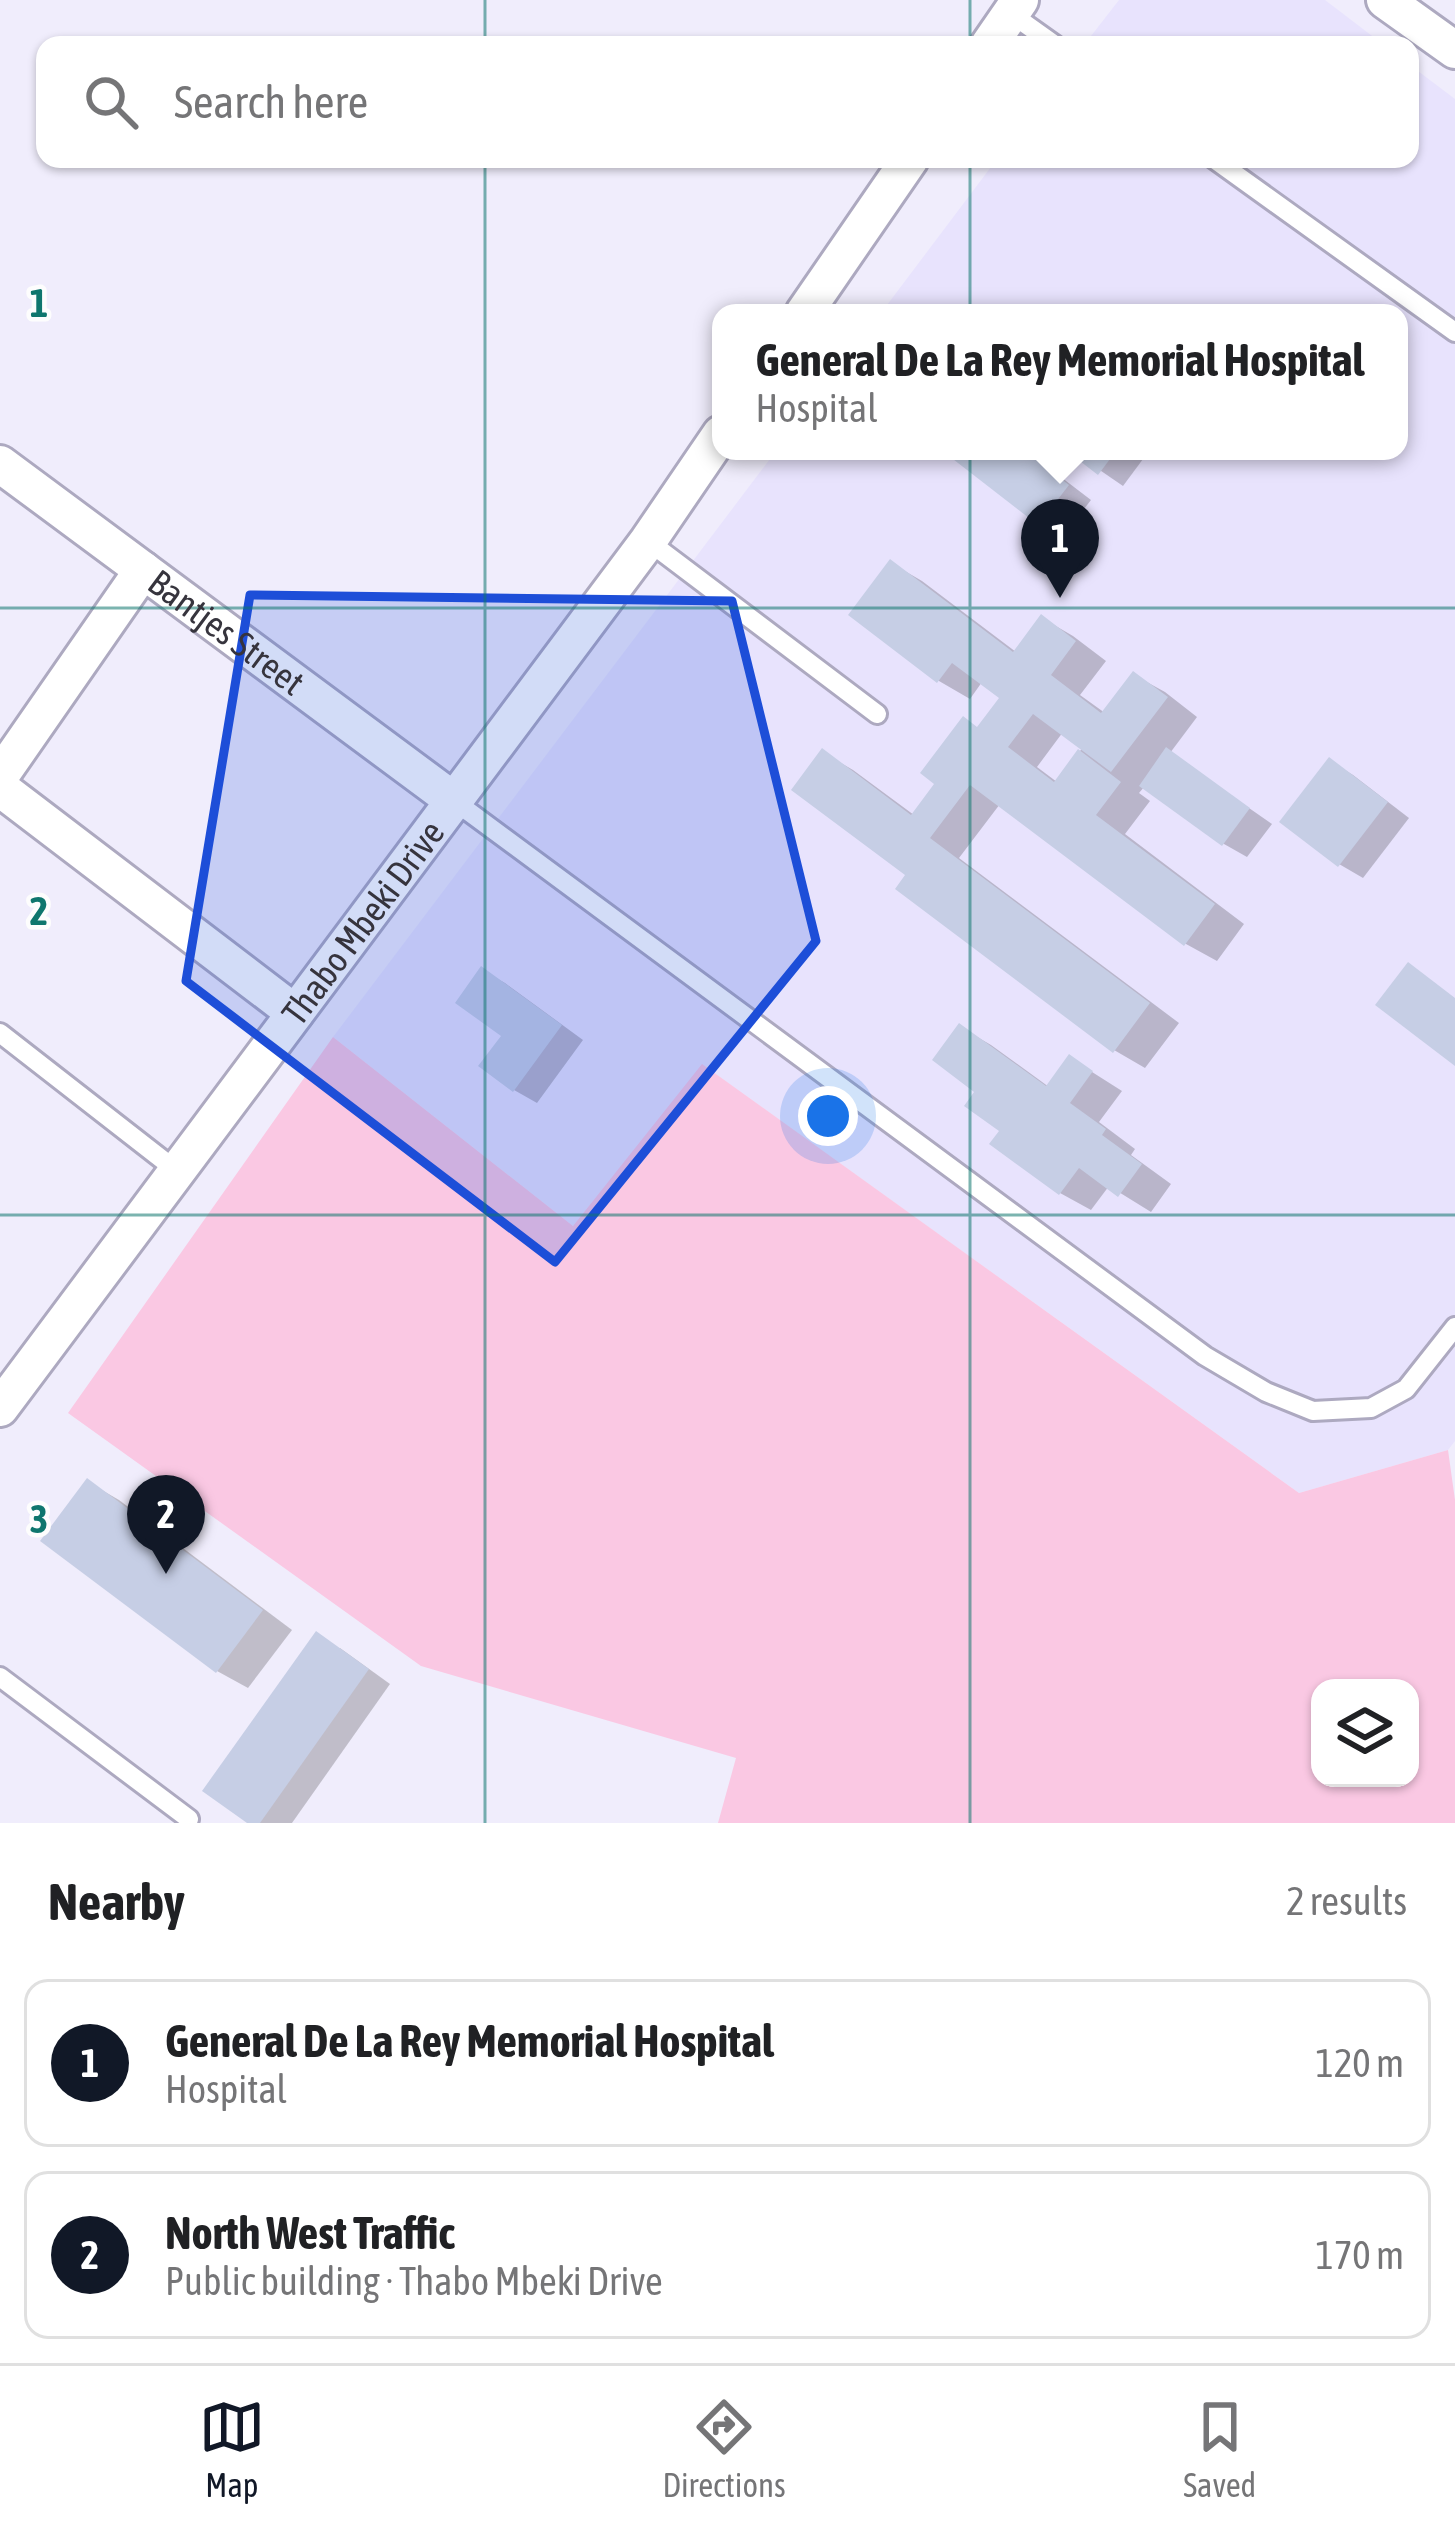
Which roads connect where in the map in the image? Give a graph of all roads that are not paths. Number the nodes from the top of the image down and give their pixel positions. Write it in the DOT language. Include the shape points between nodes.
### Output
graph roads {
  1 [pos="1385,0"];
  2 [pos="1008,4"];
  3 [pos="992,36"];
  4 [pos="1045,36"];
  5 [pos="1455,50"];
  6 [pos="904,168"];
  7 [pos="1227,168"];
  8 [pos="810,304"];
  9 [pos="1455,332"];
  10 [pos="712,447"];
  11 [pos="0,464"];
  12 [pos="648,541"];
  13 [pos="143,570"];
  14 [pos="877,714"];
  15 [pos="0,776"];
  16 [pos="0,788"];
  17 [pos="453,800"];
  18 [pos="295,1013"];
  19 [pos="0,1033"];
  20 [pos="177,1171"];
  21 [pos="1455,1328"];
  22 [pos="0,1408"];
  23 [pos="0,1677"];
  24 [pos="189,1819"];
  1 -- 5 [label="street"];
  2 -- 3 [label="street"];
  2 -- 4 [label="lane"];
  6 -- 8 [label="street"];
  7 -- 9 [label="lane"];
  10 -- 12 [label="street, Thabo Mbeki Drive"];
  11 -- 13 [label="street, Bantjes Street"];
  12 -- 14 [label="lane"];
  12 -- 17 [label="street, Thabo Mbeki Drive"];
  13 -- 15 [label="street"];
  13 -- 17 [label="street, Bantjes Street"];
  16 -- 18 [label="street"];
  17 -- 18 [label="street, Thabo Mbeki Drive"];
  17 -- 21 [label="lane" via="1205,1356 1266,1392 1313,1411 1371,1408 1406,1389"];
  18 -- 20 [label="street, Thabo Mbeki Drive"];
  19 -- 20 [label="lane"];
  20 -- 22 [label="street, Thabo Mbeki Drive"];
  23 -- 24 [label="lane"];
}
